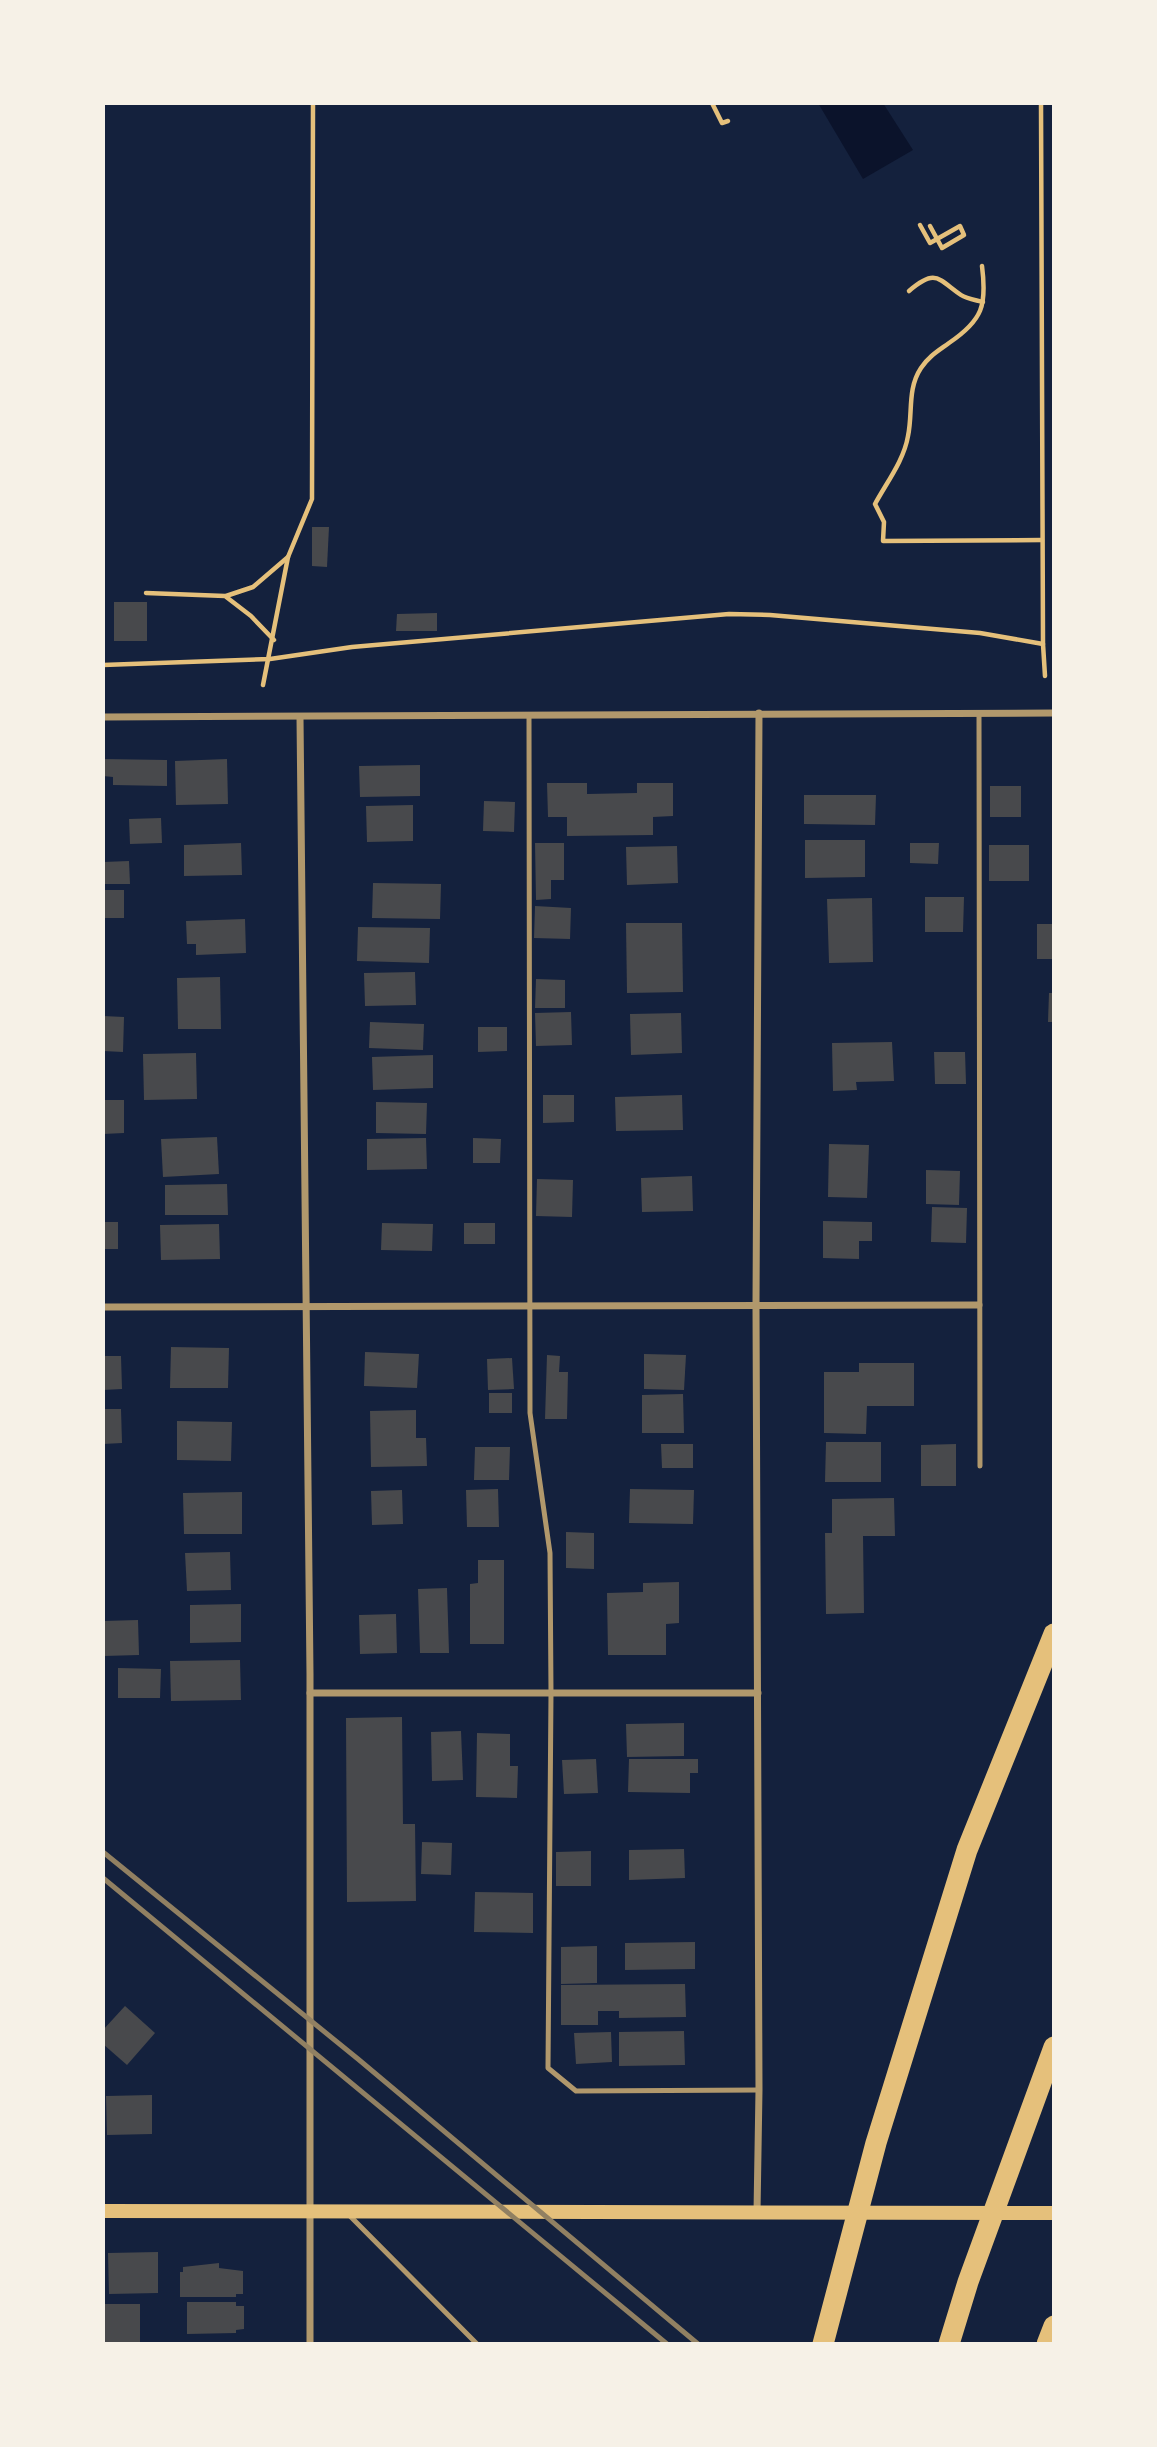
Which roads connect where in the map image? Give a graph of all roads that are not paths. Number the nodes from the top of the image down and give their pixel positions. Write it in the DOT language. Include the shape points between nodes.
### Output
graph roads {
  1 [pos="759,713"];
  2 [pos="979,713"];
  3 [pos="1054,713"];
  4 [pos="528,715"];
  5 [pos="103,717"];
  6 [pos="300,717"];
  7 [pos="307,1305"];
  8 [pos="755,1305"];
  9 [pos="979,1305"];
  10 [pos="103,1307"];
  11 [pos="529,1307"];
  12 [pos="980,1466"];
  13 [pos="1054,1634"];
  14 [pos="310,1693"];
  15 [pos="551,1693"];
  16 [pos="758,1693"];
  17 [pos="1054,2048"];
  18 [pos="759,2090"];
  19 [pos="103,2211"];
  20 [pos="310,2211"];
  21 [pos="346,2211"];
  22 [pos="757,2212"];
  23 [pos="1054,2213"];
  24 [pos="1054,2326"];
  25 [pos="310,2344"];
  26 [pos="477,2344"];
  27 [pos="823,2344"];
  28 [pos="949,2344"];
  29 [pos="1047,2344"];
  1 -- 2 [label="street"];
  1 -- 4 [label="street"];
  1 -- 8 [label="street"];
  2 -- 3 [label="street"];
  2 -- 9 [label="lane"];
  4 -- 6 [label="street"];
  4 -- 11 [label="lane"];
  5 -- 6 [label="street"];
  6 -- 7 [label="street"];
  7 -- 10 [label="street"];
  7 -- 11 [label="street"];
  7 -- 14 [label="street"];
  8 -- 9 [label="street"];
  8 -- 11 [label="street"];
  8 -- 16 [label="street"];
  9 -- 12 [label="lane"];
  11 -- 15 [label="lane" via="530,1413 550,1553"];
  13 -- 27 [label="highway" via="967,1850 876,2143"];
  14 -- 15 [label="street"];
  14 -- 20 [label="street"];
  15 -- 16 [label="street"];
  15 -- 18 [label="lane" via="548,2068 576,2091"];
  16 -- 18 [label="street"];
  17 -- 28 [label="highway"];
  18 -- 22 [label="street"];
  19 -- 20 [label="main road"];
  20 -- 21 [label="main road"];
  20 -- 25 [label="street"];
  21 -- 22 [label="main road"];
  21 -- 26 [label="lane"];
  22 -- 23 [label="main road"];
  24 -- 29 [label="highway"];
}
